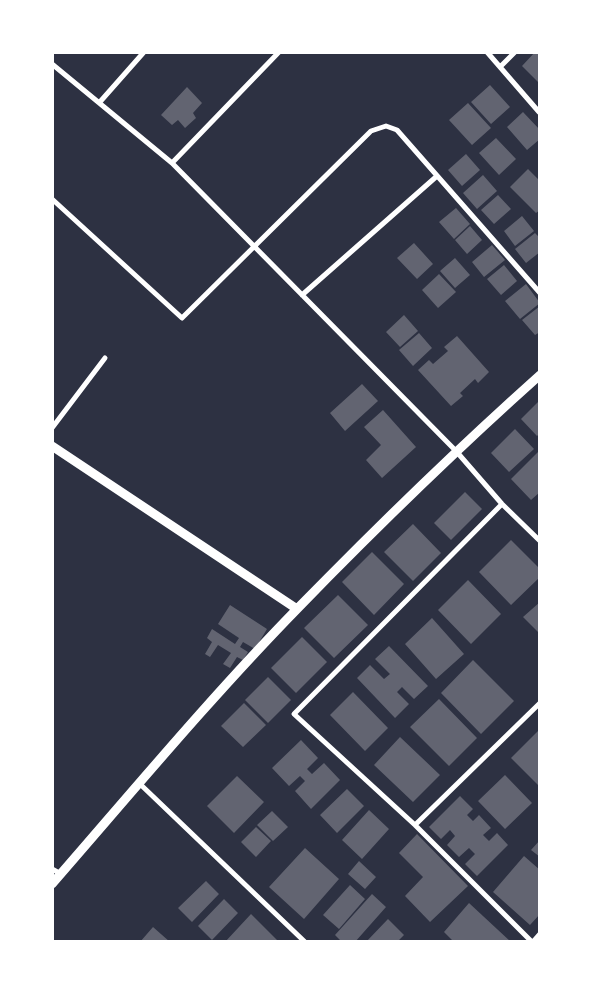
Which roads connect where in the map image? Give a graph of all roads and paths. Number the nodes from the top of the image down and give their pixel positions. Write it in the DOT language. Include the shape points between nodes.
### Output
graph roads {
  1 [pos="144,52"];
  2 [pos="279,52"];
  3 [pos="487,52"];
  4 [pos="515,52"];
  5 [pos="52,64"];
  6 [pos="500,67"];
  7 [pos="100,103"];
  8 [pos="538,112"];
  9 [pos="172,163"];
  10 [pos="437,176"];
  11 [pos="52,199"];
  12 [pos="254,246"];
  13 [pos="540,293"];
  14 [pos="302,295"];
  15 [pos="105,358"];
  16 [pos="540,375"];
  17 [pos="52,428"];
  18 [pos="52,446"];
  19 [pos="456,451"];
  20 [pos="502,504"];
  21 [pos="540,541"];
  22 [pos="297,609"];
  23 [pos="540,703"];
  24 [pos="140,784"];
  25 [pos="415,826"];
  26 [pos="52,869"];
  27 [pos="61,874"];
  28 [pos="52,884"];
  29 [pos="540,934"];
  30 [pos="304,942"];
  31 [pos="533,942"];
  1 -- 7 [label="street"];
  2 -- 9 [label="street"];
  3 -- 6 [label="street"];
  4 -- 6 [label="street"];
  5 -- 7 [label="street"];
  6 -- 8 [label="street"];
  7 -- 9 [label="street"];
  9 -- 12 [label="street"];
  10 -- 12 [label="street" via="397,130 386,126 371,131"];
  10 -- 13 [label="street"];
  10 -- 14 [label="street"];
  11 -- 12 [label="street" via="182,318"];
  12 -- 14 [label="street"];
  14 -- 19 [label="street"];
  15 -- 17 [label="street"];
  16 -- 19 [label="street"];
  18 -- 22 [label="street"];
  19 -- 20 [label="street"];
  19 -- 22 [label="street"];
  20 -- 21 [label="street"];
  20 -- 25 [label="street" via="294,714"];
  22 -- 24 [label="street"];
  23 -- 25 [label="street"];
  24 -- 27 [label="street"];
  24 -- 30 [label="street"];
  25 -- 31 [label="street"];
  26 -- 27 [label="street"];
  27 -- 28 [label="street"];
  29 -- 31 [label="street"];
}
